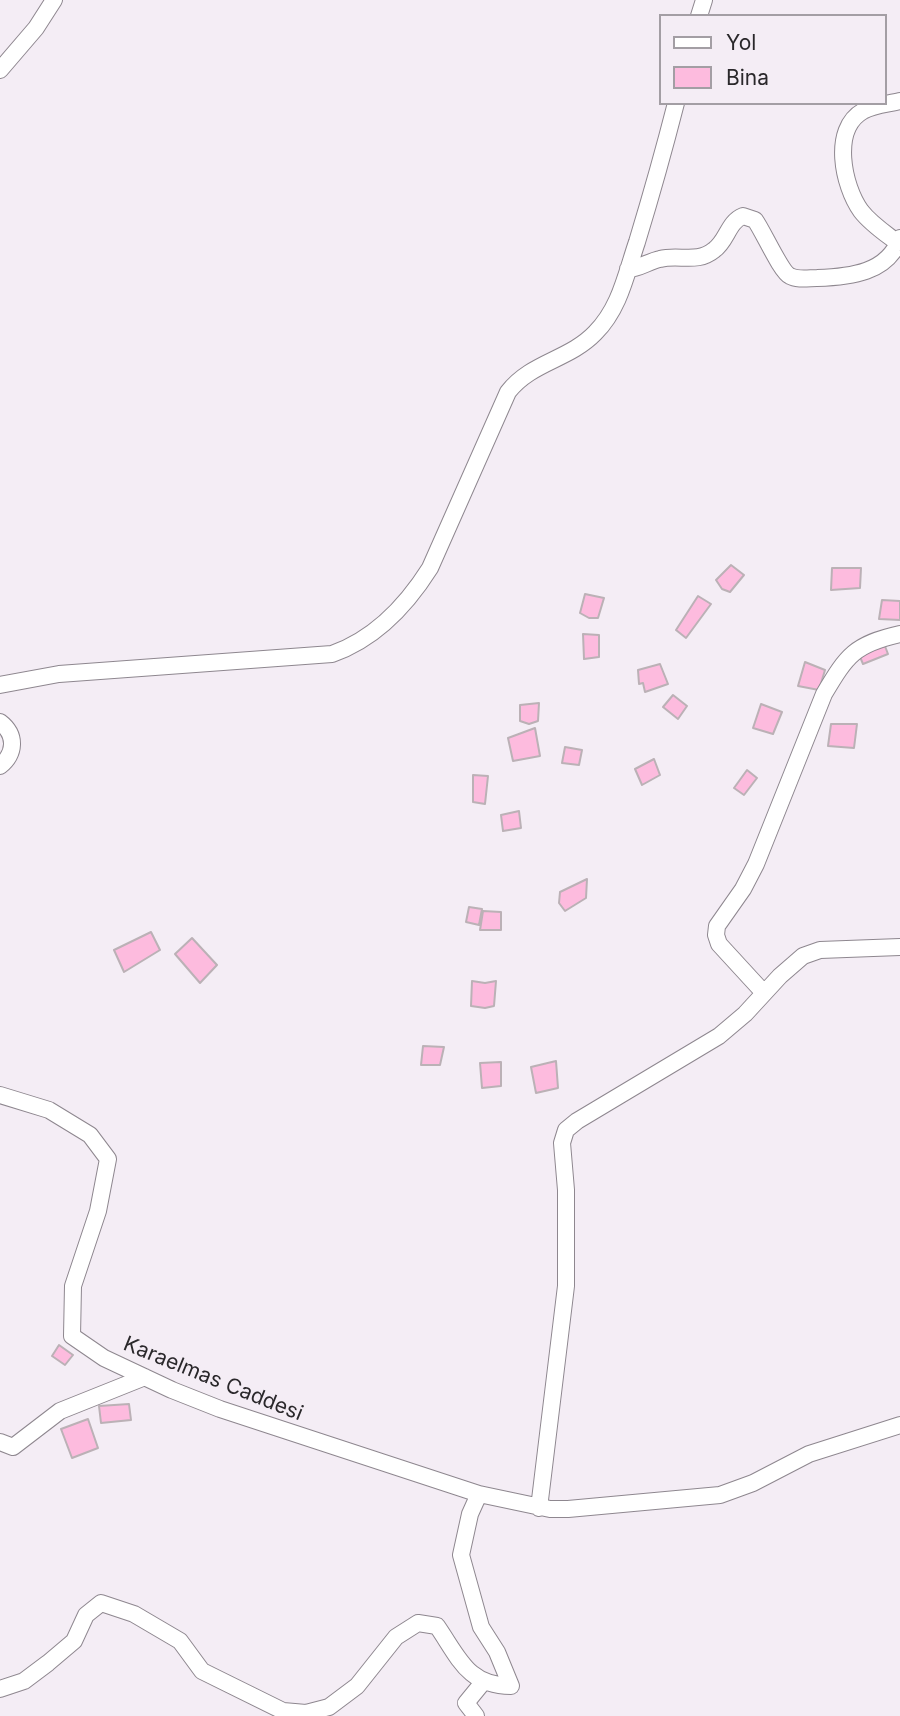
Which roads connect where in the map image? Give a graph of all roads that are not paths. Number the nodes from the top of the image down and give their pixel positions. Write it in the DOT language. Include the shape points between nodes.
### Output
graph roads {
  1 [pos="54,0"];
  2 [pos="0,70"];
  3 [pos="675,105"];
  4 [pos="885,105"];
  5 [pos="899,240"];
  6 [pos="628,269"];
  7 [pos="900,634"];
  8 [pos="0,685"];
  9 [pos="0,722"];
  10 [pos="0,766"];
  11 [pos="900,947"];
  12 [pos="764,993"];
  13 [pos="0,1094"];
  14 [pos="145,1377"];
  15 [pos="900,1424"];
  16 [pos="0,1442"];
  17 [pos="479,1494"];
  18 [pos="539,1507"];
  19 [pos="484,1681"];
  20 [pos="0,1689"];
  21 [pos="476,1716"];
  1 -- 2 [label="street"];
  3 -- 6 [label="street"];
  4 -- 5 [label="street" via="860,112 848,131 842,155 846,181 860,209"];
  5 -- 6 [label="street" via="888,260 862,273 795,278 783,271 755,220 743,216 705,256 660,258"];
  6 -- 8 [label="street" via="618,300 596,333 577,348 526,373 508,392 430,568 369,637 332,654 59,674"];
  7 -- 12 [label="street" via="864,644 839,668 824,694 756,864 717,926 719,944"];
  9 -- 10 [label="street" via="13,742 9,757"];
  11 -- 12 [label="street" via="811,952 795,961"];
  12 -- 18 [label="street" via="719,1036 566,1130 561,1149 566,1190 566,1286"];
  13 -- 14 [label="street, Karaelmas Caddesi" via="49,1110 90,1135 108,1159 73,1286 72,1336 104,1358"];
  14 -- 16 [label="street" via="60,1411 13,1447"];
  14 -- 17 [label="street, Karaelmas Caddesi" via="220,1409"];
  15 -- 18 [label="street, Karaelmas Caddesi" via="809,1454 720,1495 568,1510"];
  17 -- 18 [label="street, Karaelmas Caddesi"];
  17 -- 19 [label="street" via="461,1555 481,1627 511,1686"];
  19 -- 20 [label="street" via="469,1673 437,1626 418,1623 396,1637 357,1686 329,1707 306,1713 283,1711 202,1671 180,1641 134,1614 101,1603 86,1615 74,1641 24,1681"];
  19 -- 21 [label="street" via="467,1703"];
}
